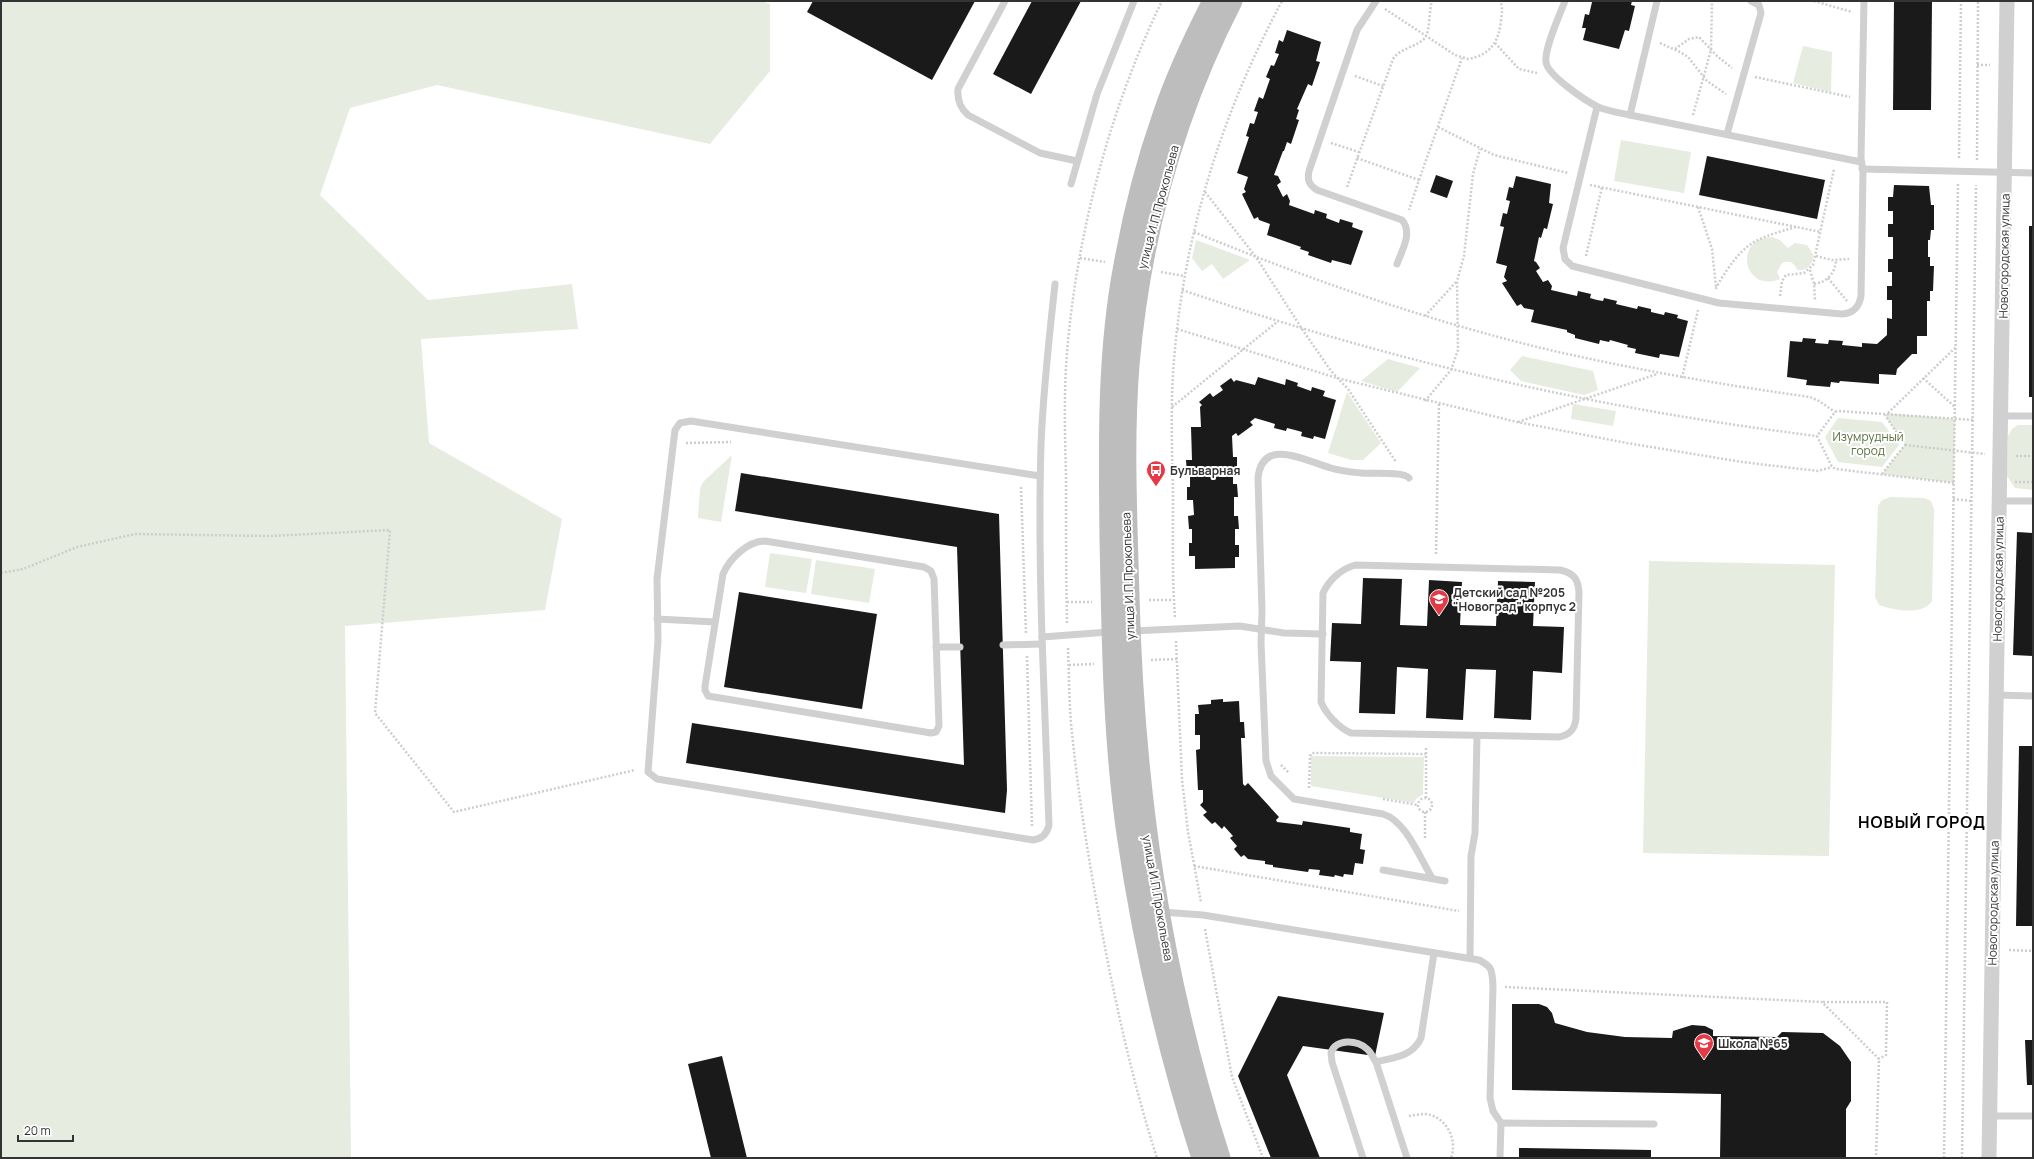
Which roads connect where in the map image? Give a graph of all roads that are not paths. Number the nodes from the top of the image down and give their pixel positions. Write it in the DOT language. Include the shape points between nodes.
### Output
graph roads {
  1 [pos="1005,1"];
  2 [pos="1134,1"];
  3 [pos="1213,1"];
  4 [pos="1232,1"];
  5 [pos="1565,1"];
  6 [pos="1657,1"];
  7 [pos="1751,1"];
  8 [pos="1864,1"];
  9 [pos="2007,1"];
  10 [pos="1373,2"];
  11 [pos="1597,106"];
  12 [pos="1630,115"];
  13 [pos="1727,134"];
  14 [pos="1077,161"];
  15 [pos="1862,166"];
  16 [pos="2005,172"];
  17 [pos="2033,173"];
  18 [pos="1071,184"];
  19 [pos="1397,264"];
  20 [pos="1055,284"];
  21 [pos="2000,416"];
  22 [pos="2033,416"];
  23 [pos="1040,476"];
  24 [pos="1406,476"];
  25 [pos="1999,501"];
  26 [pos="2033,501"];
  27 [pos="658,619"];
  28 [pos="715,622"];
  29 [pos="1261,629"];
  30 [pos="1121,631"];
  31 [pos="1323,634"];
  32 [pos="1042,641"];
  33 [pos="1003,645"];
  34 [pos="936,647"];
  35 [pos="960,647"];
  36 [pos="1996,695"];
  37 [pos="2033,696"];
  38 [pos="1476,736"];
  39 [pos="1383,870"];
  40 [pos="1432,878"];
  41 [pos="1445,881"];
  42 [pos="1149,913"];
  43 [pos="1434,953"];
  44 [pos="1470,958"];
  45 [pos="1376,1062"];
  46 [pos="1990,1116"];
  47 [pos="2033,1116"];
  48 [pos="1500,1123"];
  49 [pos="1654,1124"];
  50 [pos="1202,1158"];
  51 [pos="1220,1158"];
  52 [pos="1363,1158"];
  53 [pos="1407,1158"];
  54 [pos="1500,1158"];
  55 [pos="1989,1158"];
  1 -- 14 [label="lane" via="958,89 960,106 968,115 1040,153"];
  2 -- 14 [label="lane" via="1097,94"];
  3 -- 30 [label="street, улица И.П.Прокопьева" via="1186,55 1162,116 1142,185 1124,266 1113,346 1109,429"];
  4 -- 30 [label="street, улица И.П.Прокопьева" via="1197,75 1181,122 1153,217 1141,269 1130,358 1126,420"];
  5 -- 11 [label="lane" via="1546,62 1550,72"];
  6 -- 12 [label="lane"];
  7 -- 13 [label="lane" via="1759,5 1761,13"];
  8 -- 15 [label="lane"];
  9 -- 16 [label="street, Новогородская улица"];
  10 -- 19 [label="lane" via="1357,30 1342,72 1308,170 1309,183 1317,190 1402,220 1406,226 1407,236"];
  11 -- 12 [label="lane"];
  11 -- 15 [label="lane" via="1563,248 1568,263 1576,269 1714,302 1842,314 1854,310 1860,303 1861,296"];
  12 -- 13 [label="lane"];
  13 -- 15 [label="lane" via="1837,157"];
  14 -- 18 [label="lane"];
  15 -- 16 [label="lane"];
  16 -- 17 [label="lane"];
  16 -- 21 [label="street, Новогородская улица"];
  20 -- 23 [label="lane" via="1046,371"];
  21 -- 22 [label="lane"];
  21 -- 25 [label="street, Новогородская улица"];
  23 -- 27 [label="lane" via="685,421 677,426 673,442 657,579"];
  23 -- 32 [label="lane"];
  24 -- 29 [label="lane" via="1349,472 1286,454 1273,455 1262,463 1258,478"];
  25 -- 26 [label="lane"];
  25 -- 36 [label="street, Новогородская улица"];
  27 -- 28 [label="lane"];
  27 -- 32 [label="lane" via="658,650 648,767 650,776 1033,840 1044,836 1049,825"];
  28 -- 34 [label="lane" via="721,579 725,569 749,545 765,542 928,568 934,579"];
  28 -- 34 [label="lane" via="705,686 708,696 931,733 935,733 938,728"];
  29 -- 30 [label="lane" via="1235,626"];
  29 -- 31 [label="lane" via="1284,633"];
  29 -- 40 [label="lane" via="1266,761 1270,773 1294,799 1383,814 1394,819 1402,827"];
  30 -- 32 [label="lane"];
  30 -- 42 [label="street, улица И.П.Прокопьева" via="1146,836"];
  31 -- 38 [label="lane" via="1321,702 1325,711 1345,731 1351,734"];
  31 -- 38 [label="lane" via="1323,593 1327,584 1348,567 1355,565 1560,570 1574,575 1578,582 1575,726 1566,736 1558,737"];
  32 -- 33 [label="lane" via="1026,645"];
  34 -- 35 [label="lane"];
  36 -- 37 [label="lane"];
  36 -- 46 [label="street, Новогородская улица"];
  38 -- 44 [label="lane"];
  39 -- 40 [label="lane"];
  40 -- 41 [label="lane"];
  42 -- 43 [label="lane" via="1203,915"];
  42 -- 50 [label="street, улица И.П.Прокопьева" via="1158,1005"];
  42 -- 51 [label="street, улица И.П.Прокопьева"];
  43 -- 44 [label="lane"];
  43 -- 45 [label="lane" via="1421,1038 1416,1048 1409,1053"];
  44 -- 48 [label="lane" via="1488,964 1492,972 1490,1098 1493,1111"];
  45 -- 52 [label="lane" via="1367,1048 1356,1042 1335,1046 1331,1053"];
  45 -- 53 [label="lane"];
  46 -- 47 [label="lane"];
  46 -- 55 [label="street, Новогородская улица"];
  48 -- 49 [label="lane"];
  48 -- 54 [label="lane"];
}
